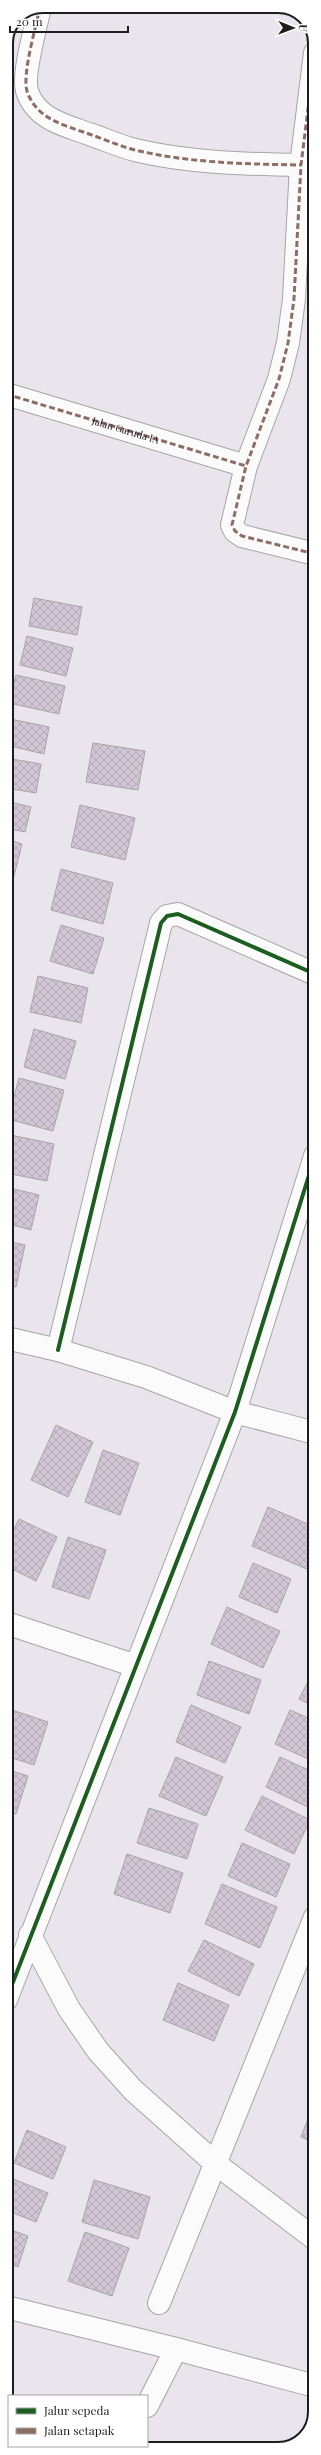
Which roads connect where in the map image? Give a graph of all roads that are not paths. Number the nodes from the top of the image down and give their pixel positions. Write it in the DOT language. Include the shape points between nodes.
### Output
graph roads {
  1 [pos="39,14"];
  2 [pos="308,110"];
  3 [pos="301,166"];
  4 [pos="13,396"];
  5 [pos="246,466"];
  6 [pos="308,552"];
  7 [pos="308,971"];
  8 [pos="308,1178"];
  9 [pos="13,1340"];
  10 [pos="58,1350"];
  11 [pos="235,1412"];
  12 [pos="308,1431"];
  13 [pos="13,1625"];
  14 [pos="136,1666"];
  15 [pos="308,1934"];
  16 [pos="30,1935"];
  17 [pos="13,1981"];
  18 [pos="216,2164"];
  19 [pos="308,2234"];
  20 [pos="159,2303"];
  21 [pos="13,2309"];
  22 [pos="176,2349"];
  23 [pos="308,2384"];
  24 [pos="148,2404"];
  1 -- 3 [label="street" via="26,89 40,114 57,123 134,150 190,160"];
  2 -- 3 [label="street"];
  3 -- 5 [label="street" via="294,299 288,343 279,379"];
  4 -- 5 [label="street, Jalan Garuda IA"];
  5 -- 6 [label="street" via="232,517 235,532"];
  7 -- 10 [label="street" via="178,914 167,916 161,924"];
  8 -- 11 [label="street"];
  9 -- 10 [label="street"];
  10 -- 11 [label="street" via="146,1377"];
  11 -- 12 [label="street"];
  11 -- 14 [label="street"];
  13 -- 14 [label="street"];
  14 -- 16 [label="street"];
  15 -- 18 [label="street"];
  16 -- 17 [label="street"];
  16 -- 18 [label="street" via="69,2009 98,2051 133,2090"];
  18 -- 19 [label="street"];
  18 -- 20 [label="street"];
  21 -- 22 [label="street"];
  22 -- 23 [label="street"];
  22 -- 24 [label="street"];
}
